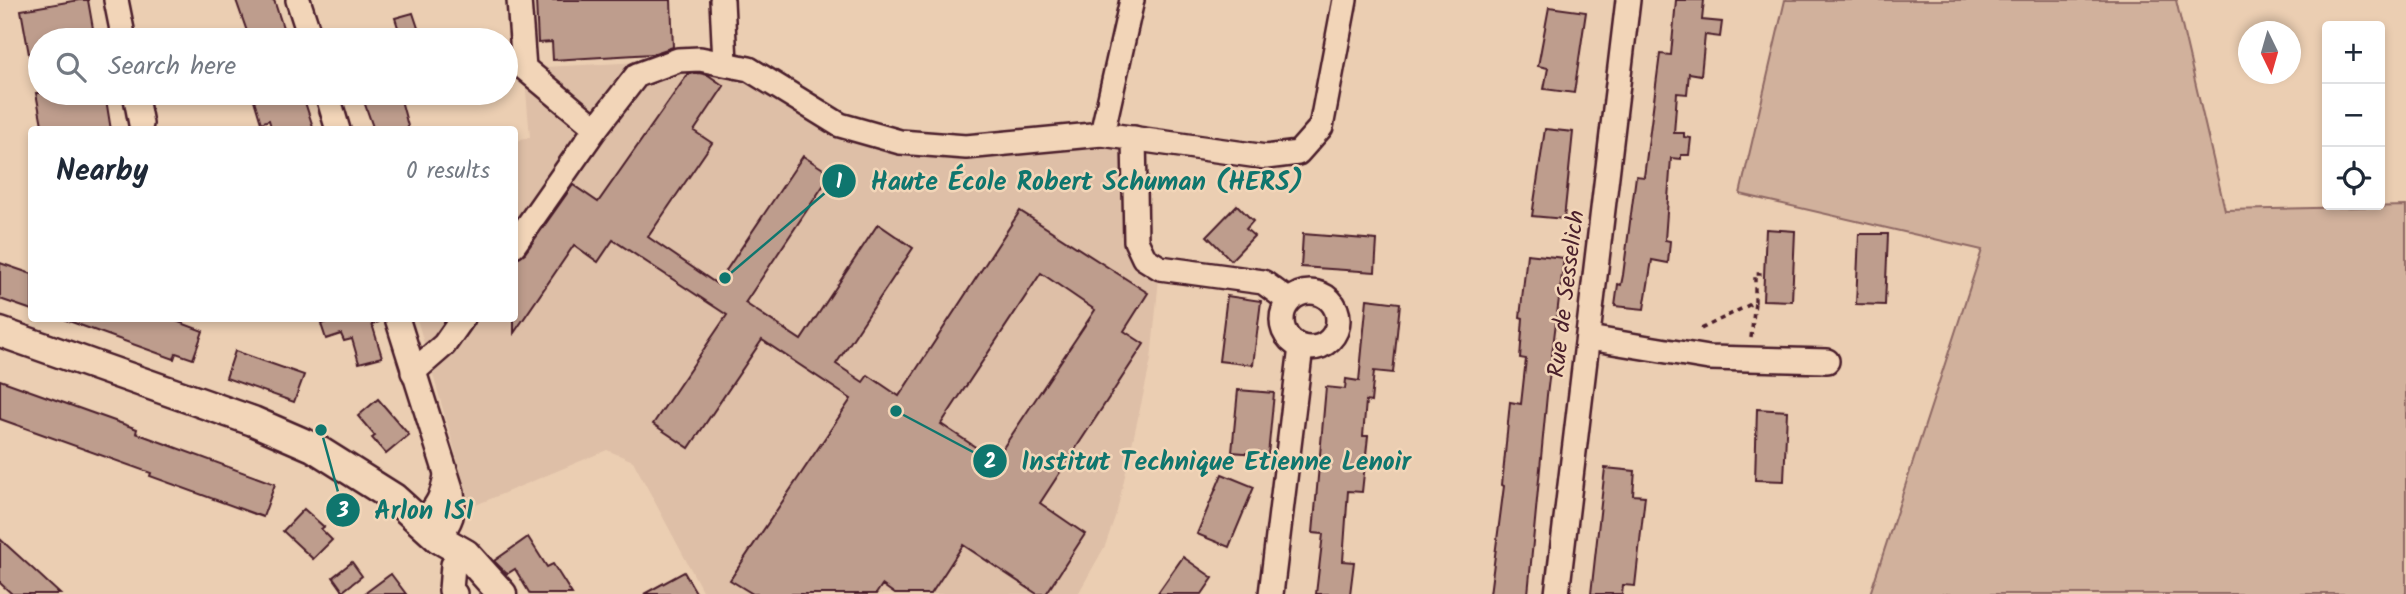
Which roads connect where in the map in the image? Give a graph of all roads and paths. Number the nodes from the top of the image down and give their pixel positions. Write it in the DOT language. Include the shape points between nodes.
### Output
graph roads {
  1 [pos="116,0"];
  2 [pos="298,0"];
  3 [pos="519,0"];
  4 [pos="722,0"];
  5 [pos="1132,0"];
  6 [pos="1345,0"];
  7 [pos="1628,0"];
  8 [pos="122,28"];
  9 [pos="307,28"];
  10 [pos="724,63"];
  11 [pos="137,105"];
  12 [pos="331,105"];
  13 [pos="141,124"];
  14 [pos="337,126"];
  15 [pos="596,128"];
  16 [pos="1102,134"];
  17 [pos="1134,138"];
  18 [pos="518,239"];
  19 [pos="1764,274"];
  20 [pos="1289,301"];
  21 [pos="1755,302"];
  22 [pos="398,322"];
  23 [pos="460,322"];
  24 [pos="1701,329"];
  25 [pos="0,332"];
  26 [pos="1589,338"];
  27 [pos="1751,346"];
  28 [pos="1301,347"];
  29 [pos="1827,361"];
  30 [pos="414,372"];
  31 [pos="430,530"];
  32 [pos="453,565"];
  33 [pos="455,594"];
  34 [pos="478,594"];
  35 [pos="502,594"];
  36 [pos="1271,594"];
  37 [pos="1557,594"];
  1 -- 8 [label="street"];
  2 -- 9 [label="street"];
  3 -- 15 [label="street" via="524,68"];
  4 -- 10 [label="street"];
  5 -- 16 [label="street"];
  6 -- 17 [label="street" via="1321,127 1298,153 1266,157"];
  7 -- 26 [label="street, Rue de Sesselich"];
  10 -- 15 [label="street" via="678,60 637,75"];
  10 -- 16 [label="street" via="749,69 840,125 900,142 966,147"];
  11 -- 13 [label="street"];
  12 -- 14 [label="street"];
  15 -- 18 [label="street"];
  16 -- 17 [label="street"];
  17 -- 20 [label="street" via="1136,241 1144,258 1160,268 1263,282"];
  19 -- 21 [label="path" via="1755,274"];
  20 -- 28 [label="street" via="1282,327"];
  20 -- 28 [label="street" via="1305,292 1323,295 1336,308 1337,327 1327,342"];
  21 -- 24 [label="path"];
  21 -- 27 [label="path"];
  22 -- 30 [label="street"];
  23 -- 30 [label="street" via="444,345"];
  25 -- 31 [label="main road" via="253,421 313,447 394,498"];
  26 -- 29 [label="street" via="1709,358"];
  26 -- 37 [label="street, Rue de Sesselich"];
  28 -- 36 [label="street"];
  30 -- 31 [label="street" via="455,508 449,525"];
  31 -- 32 [label="main road"];
  31 -- 35 [label="main road" via="466,554"];
  32 -- 33 [label="street"];
  32 -- 34 [label="main road"];
}
